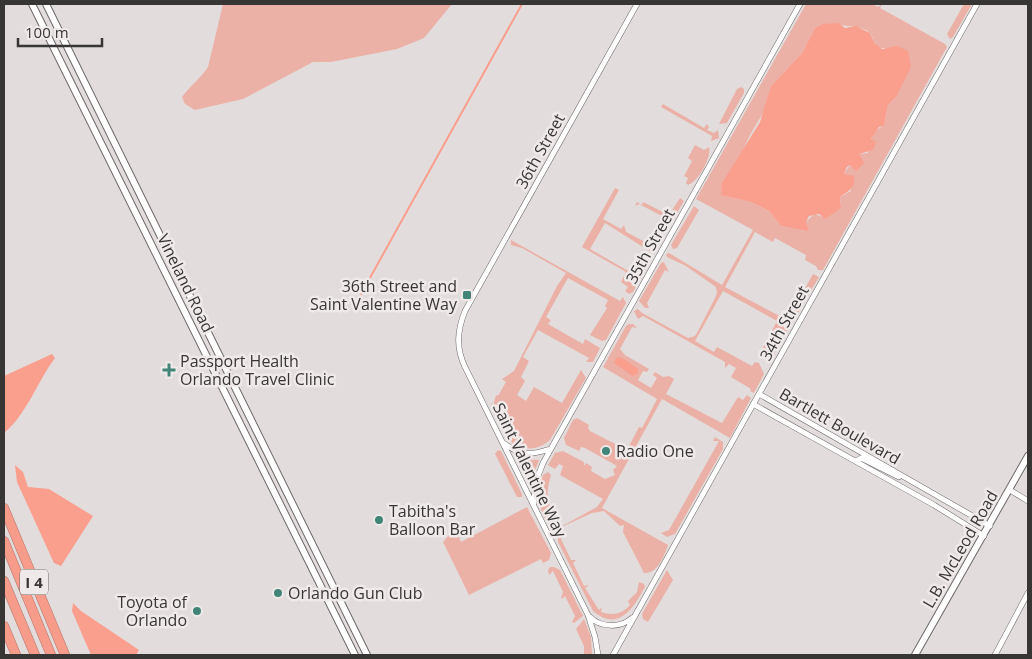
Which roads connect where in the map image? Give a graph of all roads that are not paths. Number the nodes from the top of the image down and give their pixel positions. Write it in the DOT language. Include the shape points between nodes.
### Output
graph roads {
  1 [pos="32,4"];
  2 [pos="46,4"];
  3 [pos="637,4"];
  4 [pos="800,4"];
  5 [pos="977,4"];
  6 [pos="160,234"];
  7 [pos="148,239"];
  8 [pos="465,311"];
  9 [pos="212,339"];
  10 [pos="200,344"];
  11 [pos="759,394"];
  12 [pos="753,404"];
  13 [pos="503,443"];
  14 [pos="551,449"];
  15 [pos="1028,456"];
  16 [pos="856,461"];
  17 [pos="909,480"];
  18 [pos="1010,490"];
  19 [pos="1028,501"];
  20 [pos="534,504"];
  21 [pos="4,508"];
  22 [pos="990,526"];
  23 [pos="304,527"];
  24 [pos="294,533"];
  25 [pos="984,536"];
  26 [pos="4,541"];
  27 [pos="4,581"];
  28 [pos="1028,593"];
  29 [pos="347,614"];
  30 [pos="588,615"];
  31 [pos="635,616"];
  32 [pos="337,619"];
  33 [pos="4,626"];
  34 [pos="16,655"];
  35 [pos="35,655"];
  36 [pos="51,655"];
  37 [pos="65,655"];
  38 [pos="355,655"];
  39 [pos="367,655"];
  40 [pos="597,655"];
  41 [pos="613,655"];
  42 [pos="915,655"];
  43 [pos="995,655"];
  1 -- 7 [label="street, Vineland Road"];
  2 -- 6 [label="street, Vineland Road"];
  3 -- 8 [label="street, 36th Street"];
  4 -- 14 [label="street, 35th Street"];
  5 -- 11 [label="street, 34th Street"];
  6 -- 7 [label="street"];
  6 -- 9 [label="street, Vineland Road"];
  7 -- 10 [label="street, Vineland Road"];
  8 -- 13 [label="street, Saint Valentine Way" via="458,336 462,362"];
  9 -- 10 [label="street"];
  9 -- 23 [label="street, Vineland Road"];
  10 -- 24 [label="street, Vineland Road"];
  11 -- 12 [label="street, 34th Street"];
  11 -- 17 [label="street, Bartlett Boulevard"];
  12 -- 16 [label="street, Bartlett Boulevard"];
  12 -- 31 [label="street, 34th Street"];
  13 -- 14 [label="street" via="521,454"];
  13 -- 20 [label="street, Saint Valentine Way"];
  14 -- 20 [label="street, 35th Street" via="538,474"];
  15 -- 18 [label="street, L.B. McLeod Road"];
  16 -- 17 [label="street, Bartlett Boulevard" via="861,458 889,474"];
  16 -- 25 [label="street, Bartlett Boulevard"];
  17 -- 22 [label="street, Bartlett Boulevard"];
  18 -- 19 [label="street"];
  18 -- 22 [label="street, L.B. McLeod Road"];
  20 -- 30 [label="street, Saint Valentine Way"];
  21 -- 37 [label="highway, I 4"];
  22 -- 25 [label="street, L.B. McLeod Road"];
  23 -- 24 [label="street"];
  23 -- 29 [label="street, Vineland Road"];
  24 -- 32 [label="street, Vineland Road"];
  25 -- 42 [label="street, L.B. McLeod Road"];
  26 -- 36 [label="highway"];
  27 -- 35 [label="highway"];
  28 -- 43 [label="street"];
  29 -- 32 [label="street"];
  29 -- 39 [label="street, Vineland Road"];
  30 -- 31 [label="street" via="594,621 608,625 624,624"];
  30 -- 40 [label="street, Saint Valentine Way"];
  31 -- 41 [label="street, 34th Street"];
  32 -- 38 [label="street, Vineland Road"];
  33 -- 34 [label="highway"];
}
